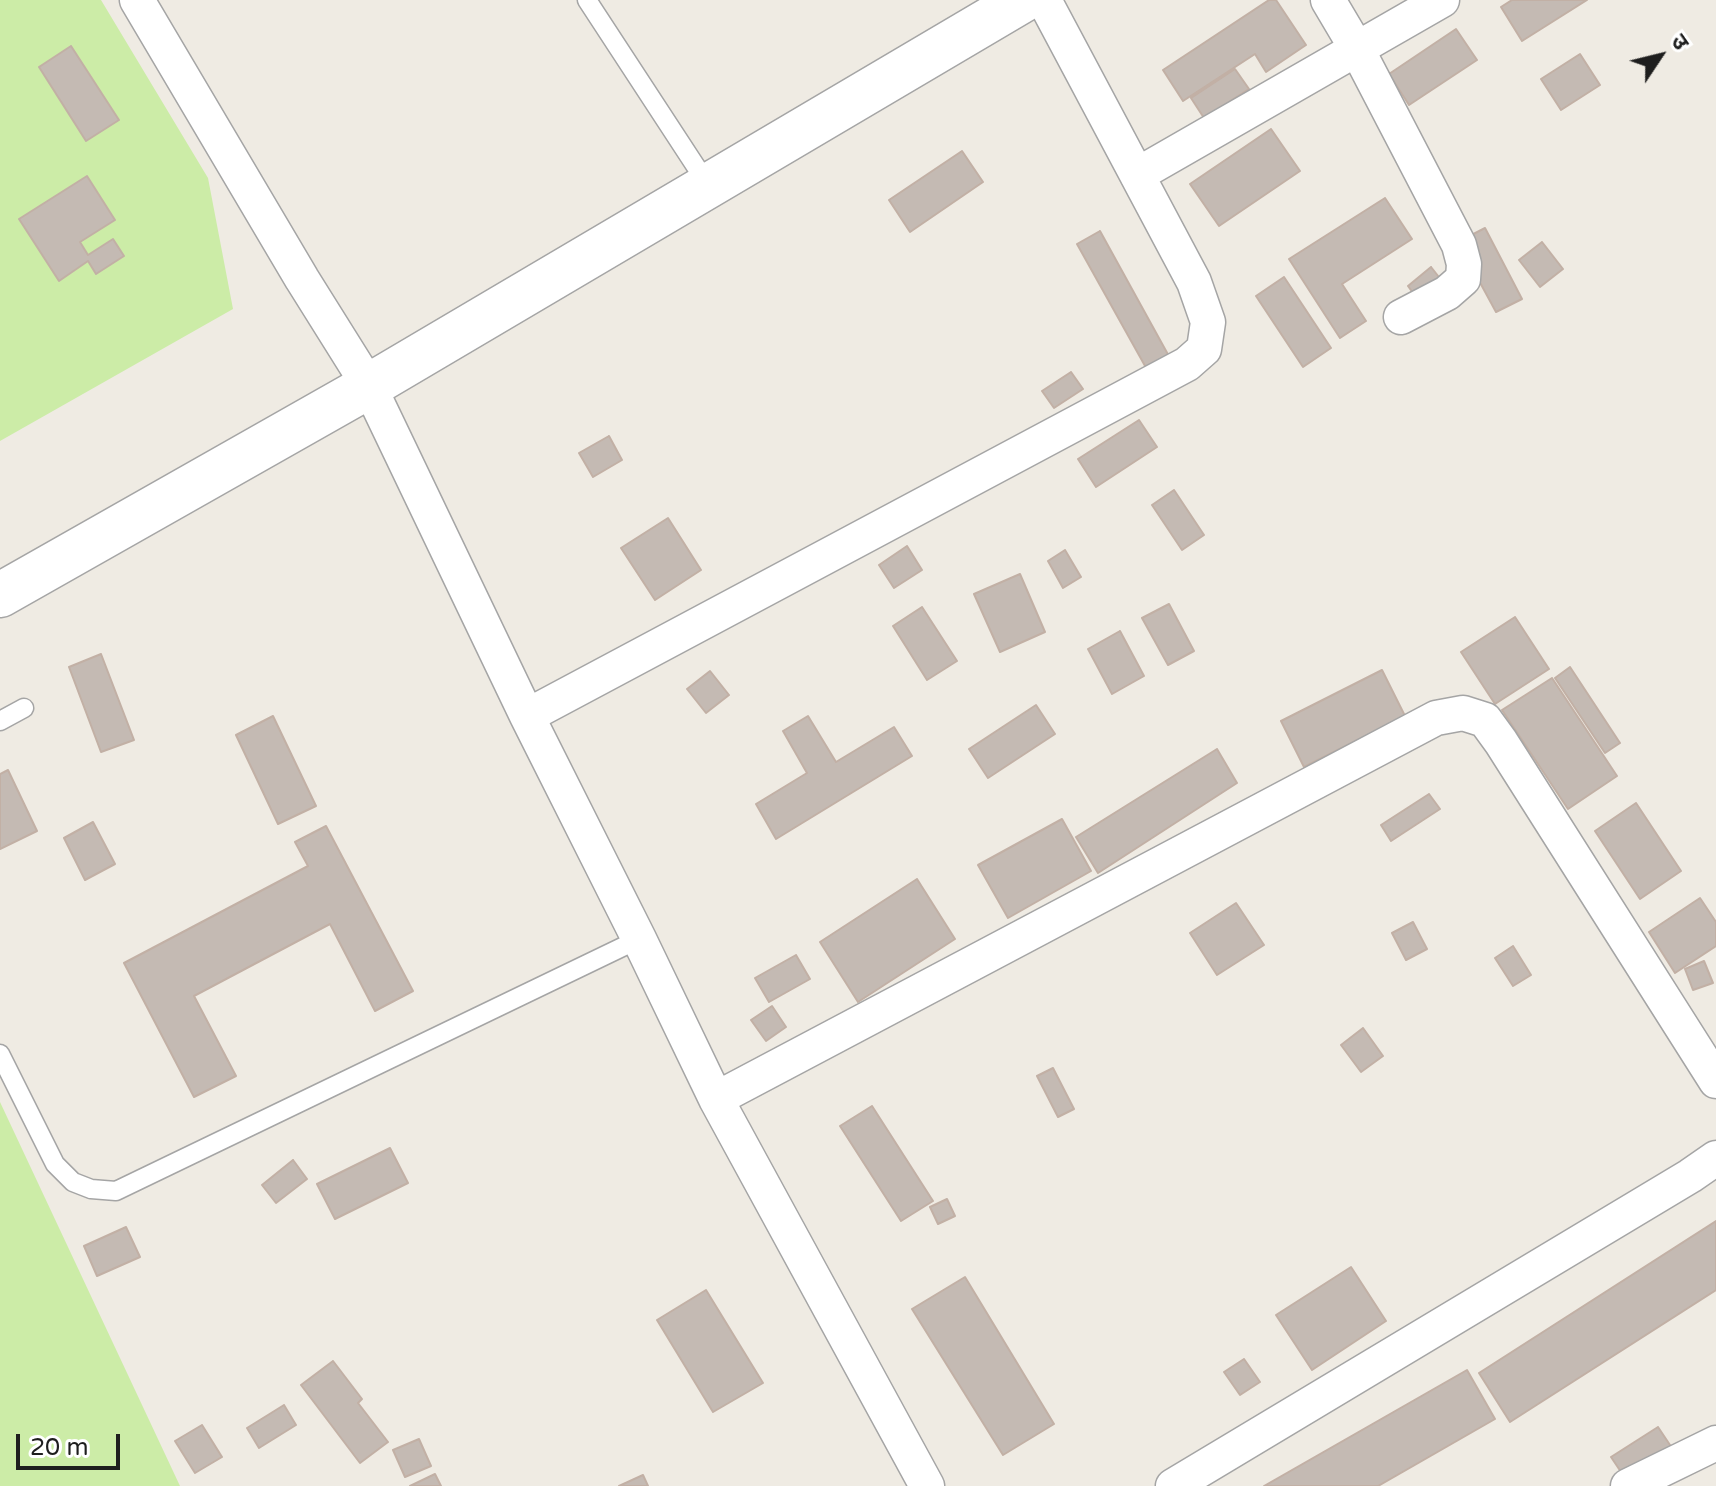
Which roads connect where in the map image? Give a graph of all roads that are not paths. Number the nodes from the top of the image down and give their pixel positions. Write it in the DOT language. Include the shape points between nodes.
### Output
graph roads {
  1 [pos="587,0"];
  2 [pos="1023,0"];
  3 [pos="1044,0"];
  4 [pos="1328,0"];
  5 [pos="1442,0"];
  6 [pos="141,2"];
  7 [pos="1357,49"];
  8 [pos="1137,175"];
  9 [pos="708,185"];
  10 [pos="1401,317"];
  11 [pos="369,386"];
  12 [pos="0,595"];
  13 [pos="24,708"];
  14 [pos="527,716"];
  15 [pos="0,721"];
  16 [pos="639,939"];
  17 [pos="0,1054"];
  18 [pos="1716,1081"];
  19 [pos="716,1099"];
  20 [pos="1716,1158"];
  21 [pos="1716,1443"];
  22 [pos="927,1486"];
  23 [pos="1173,1486"];
  24 [pos="1628,1486"];
  1 -- 9 [label="lane"];
  2 -- 9 [label="street"];
  3 -- 8 [label="street"];
  4 -- 7 [label="street"];
  5 -- 7 [label="street"];
  6 -- 11 [label="street"];
  7 -- 8 [label="street"];
  7 -- 10 [label="street" via="1464,264 1463,279 1447,293"];
  8 -- 14 [label="street" via="1194,282 1208,322 1204,349 1173,372"];
  9 -- 11 [label="street"];
  11 -- 12 [label="street"];
  11 -- 14 [label="street"];
  13 -- 15 [label="lane"];
  14 -- 16 [label="street"];
  16 -- 17 [label="lane" via="116,1191 73,1182 55,1164"];
  16 -- 19 [label="street"];
  18 -- 19 [label="street" via="1501,742 1485,720 1463,713 1436,718"];
  19 -- 22 [label="street"];
  20 -- 23 [label="street"];
  21 -- 24 [label="street"];
}
